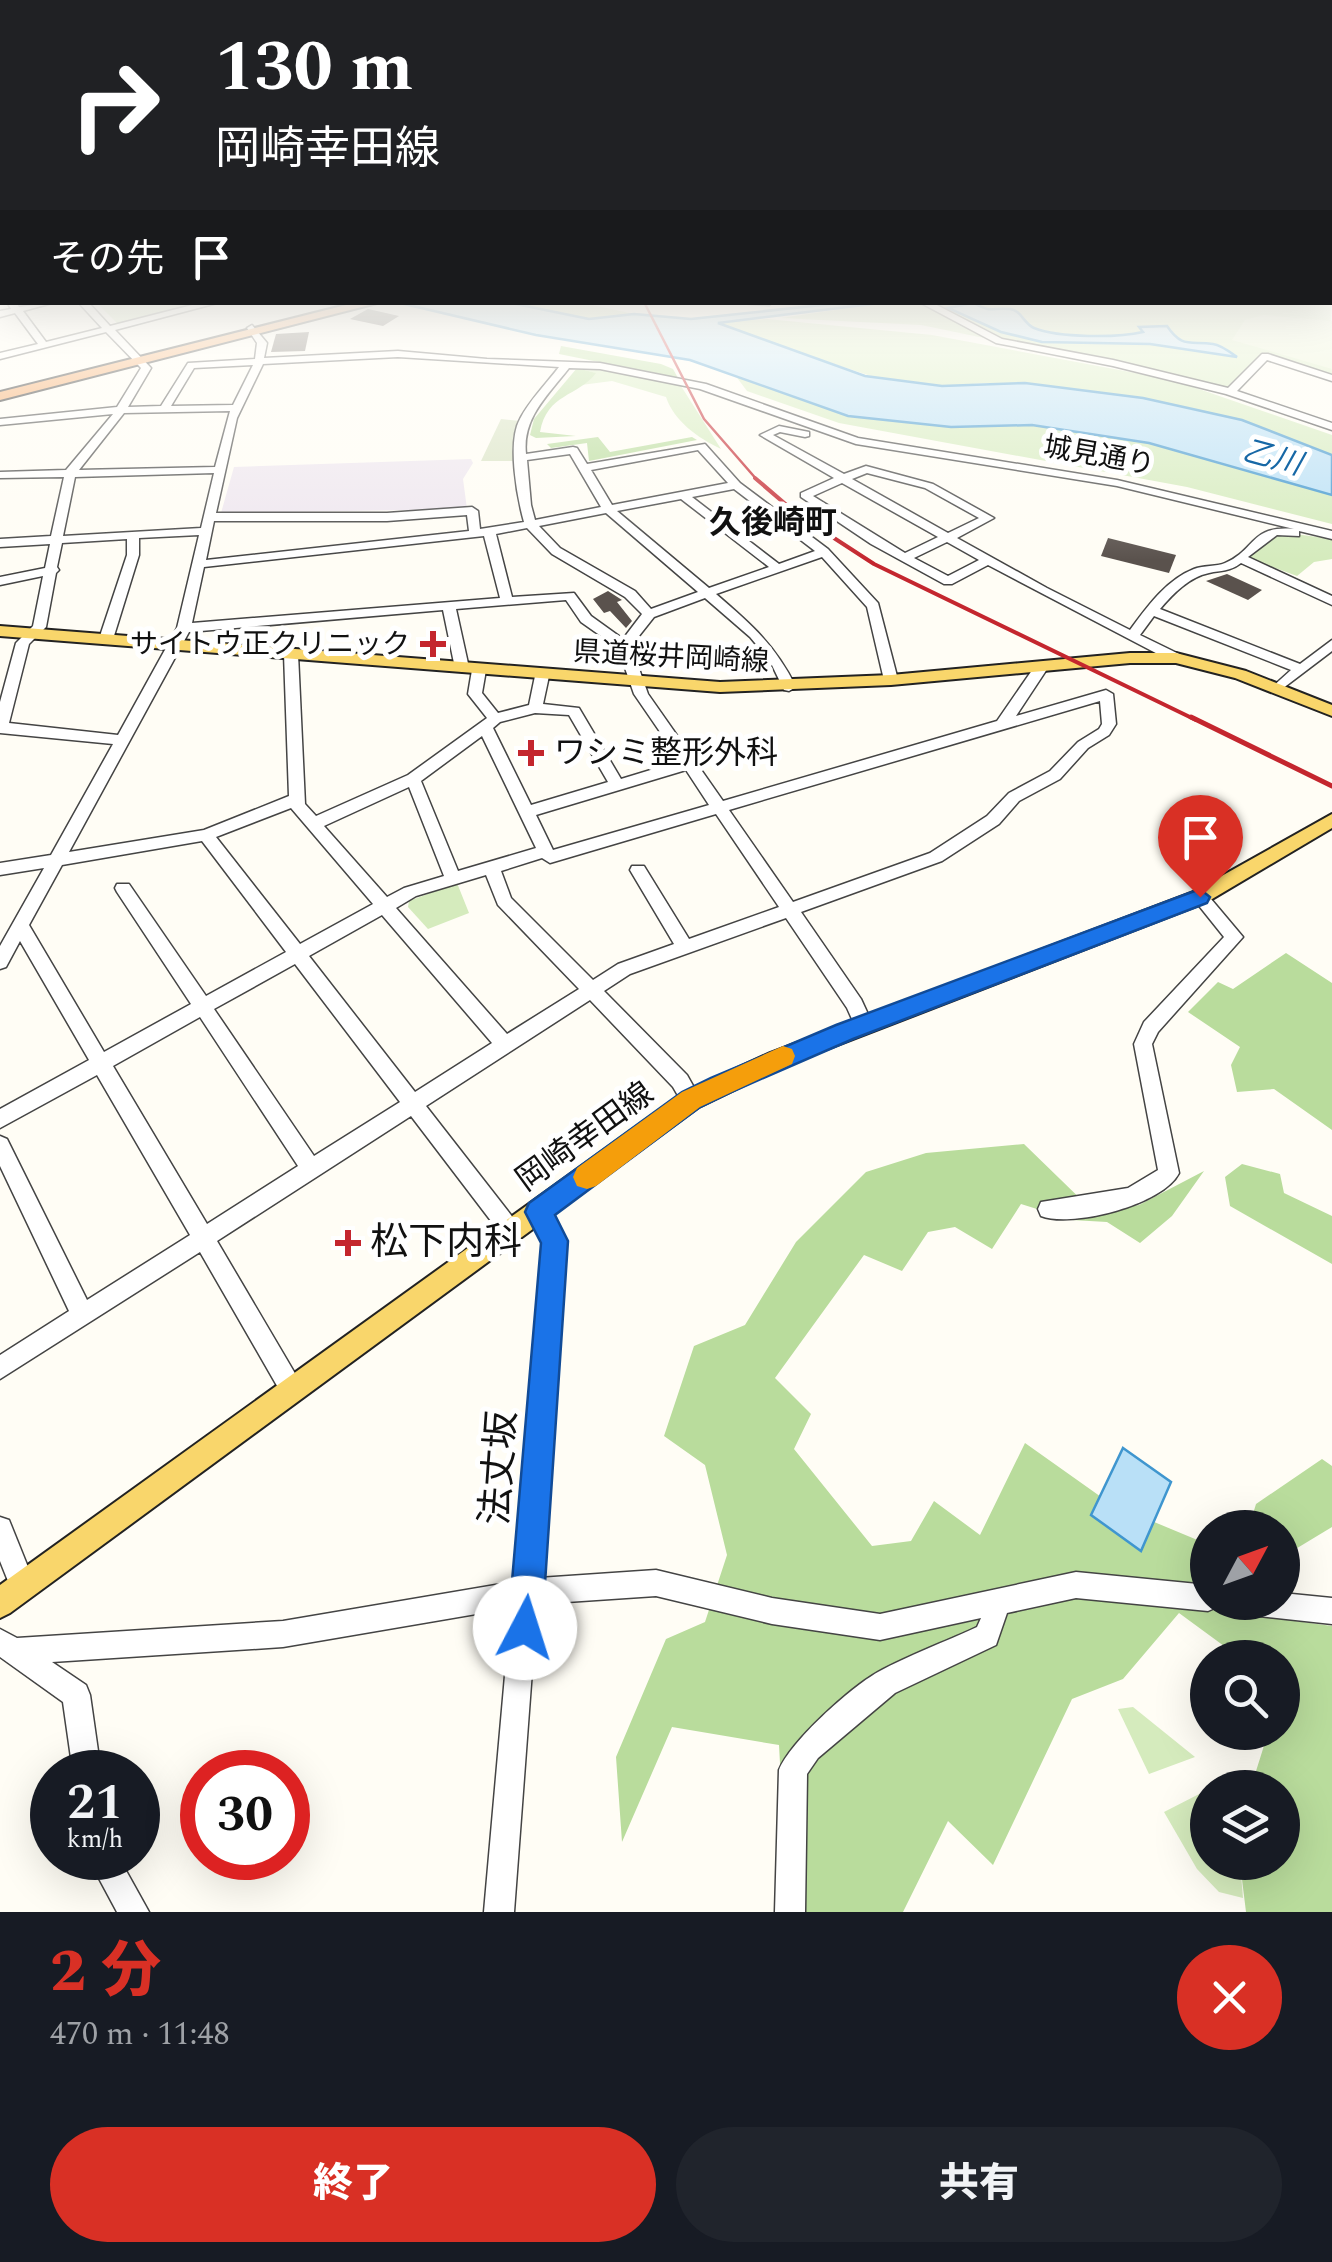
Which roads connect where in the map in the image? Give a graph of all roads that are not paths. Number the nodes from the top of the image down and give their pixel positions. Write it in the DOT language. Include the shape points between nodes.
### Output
graph roads {
  1 [pos="42,382"];
  2 [pos="137,382"];
  3 [pos="181,382"];
  4 [pos="249,382"];
  5 [pos="553,382"];
  6 [pos="683,382"];
  7 [pos="1192,382"];
  8 [pos="1239,382"];
  9 [pos="1230,392"];
  10 [pos="0,393"];
  11 [pos="165,408"];
  12 [pos="236,408"];
  13 [pos="118,410"];
  14 [pos="0,422"];
  15 [pos="1332,426"];
  16 [pos="856,441"];
  17 [pos="520,458"];
  18 [pos="584,468"];
  19 [pos="220,470"];
  20 [pos="70,473"];
  21 [pos="0,474"];
  22 [pos="843,478"];
  23 [pos="736,485"];
  24 [pos="684,496"];
  25 [pos="609,510"];
  26 [pos="207,524"];
  27 [pos="531,525"];
  28 [pos="482,532"];
  29 [pos="133,536"];
  30 [pos="1332,536"];
  31 [pos="58,537"];
  32 [pos="947,538"];
  33 [pos="0,542"];
  34 [pos="824,552"];
  35 [pos="904,558"];
  36 [pos="1240,558"];
  37 [pos="988,560"];
  38 [pos="199,564"];
  39 [pos="777,568"];
  40 [pos="53,570"];
  41 [pos="0,581"];
  42 [pos="706,594"];
  43 [pos="1332,601"];
  44 [pos="507,602"];
  45 [pos="449,607"];
  46 [pos="1152,610"];
  47 [pos="649,614"];
  48 [pos="184,628"];
  49 [pos="0,631"];
  50 [pos="31,633"];
  51 [pos="1132,635"];
  52 [pos="106,639"];
  53 [pos="173,644"];
  54 [pos="624,646"];
  55 [pos="1329,651"];
  56 [pos="291,654"];
  57 [pos="1176,658"];
  58 [pos="1042,666"];
  59 [pos="470,669"];
  60 [pos="1302,669"];
  61 [pos="542,676"];
  62 [pos="891,680"];
  63 [pos="636,683"];
  64 [pos="789,687"];
  65 [pos="1278,688"];
  66 [pos="534,708"];
  67 [pos="1332,711"];
  68 [pos="1004,722"];
  69 [pos="490,723"];
  70 [pos="0,727"];
  71 [pos="119,740"];
  72 [pos="688,764"];
  73 [pos="413,779"];
  74 [pos="618,784"];
  75 [pos="294,800"];
  76 [pos="718,807"];
  77 [pos="527,812"];
  78 [pos="1332,820"];
  79 [pos="313,824"];
  80 [pos="206,835"];
  81 [pos="545,851"];
  82 [pos="53,863"];
  83 [pos="490,868"];
  84 [pos="0,869"];
  85 [pos="638,870"];
  86 [pos="454,878"];
  87 [pos="123,888"];
  88 [pos="1200,897"];
  89 [pos="386,906"];
  90 [pos="791,910"];
  91 [pos="20,925"];
  92 [pos="684,946"];
  93 [pos="298,954"];
  94 [pos="0,962"];
  95 [pos="590,990"];
  96 [pos="203,1006"];
  97 [pos="864,1024"];
  98 [pos="504,1045"];
  99 [pos="101,1064"];
  100 [pos="691,1100"];
  101 [pos="414,1104"];
  102 [pos="0,1119"];
  103 [pos="0,1145"];
  104 [pos="311,1168"];
  105 [pos="1048,1209"];
  106 [pos="538,1212"];
  107 [pos="511,1231"];
  108 [pos="203,1239"];
  109 [pos="82,1314"];
  110 [pos="0,1368"];
  111 [pos="292,1390"];
  112 [pos="0,1529"];
  113 [pos="22,1586"];
  114 [pos="528,1592"];
  115 [pos="1190,1596"];
  116 [pos="991,1603"];
  117 [pos="0,1604"];
  118 [pos="1300,1607"];
  119 [pos="1332,1611"];
  120 [pos="7,1646"];
  121 [pos="84,1750"];
  122 [pos="116,1880"];
  123 [pos="134,1912"];
  124 [pos="499,1912"];
  125 [pos="790,1912"];
  1 -- 10 [label="highway"];
  2 -- 13 [label="street"];
  3 -- 11 [label="street, 城見通り"];
  4 -- 12 [label="street"];
  5 -- 17 [label="street" via="524,420"];
  6 -- 16 [label="street, 城見通り"];
  7 -- 9 [label="street"];
  8 -- 9 [label="street"];
  9 -- 15 [label="street"];
  11 -- 12 [label="street"];
  11 -- 13 [label="street"];
  12 -- 19 [label="street"];
  13 -- 14 [label="street"];
  13 -- 20 [label="street"];
  16 -- 22 [label="street" via="780,429 765,435"];
  16 -- 30 [label="street, 城見通り" via="1116,483"];
  17 -- 18 [label="street" via="573,450"];
  17 -- 27 [label="street"];
  18 -- 23 [label="street" via="701,446"];
  18 -- 25 [label="street"];
  19 -- 20 [label="street"];
  19 -- 26 [label="street"];
  20 -- 21 [label="street"];
  20 -- 31 [label="street"];
  22 -- 32 [label="street"];
  22 -- 32 [label="street" via="866,468 930,486 988,518"];
  22 -- 35 [label="street" via="805,496"];
  23 -- 24 [label="street"];
  23 -- 34 [label="street"];
  24 -- 25 [label="street"];
  24 -- 39 [label="street"];
  25 -- 27 [label="street"];
  25 -- 42 [label="street"];
  26 -- 28 [label="street" via="472,511"];
  26 -- 29 [label="street"];
  26 -- 38 [label="street"];
  27 -- 28 [label="street"];
  27 -- 47 [label="street" via="556,551 630,594"];
  28 -- 38 [label="street"];
  28 -- 44 [label="street"];
  29 -- 31 [label="street"];
  29 -- 52 [label="street"];
  30 -- 36 [label="street" via="1274,530"];
  31 -- 33 [label="street"];
  31 -- 40 [label="street"];
  32 -- 35 [label="street"];
  32 -- 37 [label="street"];
  34 -- 39 [label="street"];
  34 -- 62 [label="street" via="873,606"];
  35 -- 37 [label="street" via="948,581"];
  36 -- 43 [label="street"];
  36 -- 46 [label="street" via="1226,568 1206,566"];
  37 -- 51 [label="street"];
  38 -- 48 [label="street"];
  39 -- 42 [label="street"];
  40 -- 41 [label="street"];
  40 -- 50 [label="street" via="39,626"];
  42 -- 47 [label="street"];
  42 -- 64 [label="street" via="755,634"];
  44 -- 45 [label="street"];
  44 -- 54 [label="street" via="569,596 586,619"];
  45 -- 48 [label="street"];
  45 -- 59 [label="street"];
  46 -- 51 [label="street"];
  46 -- 60 [label="street"];
  47 -- 54 [label="street"];
  48 -- 53 [label="street"];
  49 -- 50 [label="main road, 県道桜井岡崎線"];
  50 -- 52 [label="main road, 県道桜井岡崎線"];
  50 -- 70 [label="street"];
  51 -- 57 [label="street"];
  52 -- 53 [label="main road, 県道桜井岡崎線"];
  53 -- 56 [label="main road, 県道桜井岡崎線"];
  53 -- 71 [label="street"];
  54 -- 63 [label="street"];
  55 -- 60 [label="street"];
  56 -- 59 [label="main road, 県道桜井岡崎線"];
  56 -- 75 [label="street"];
  57 -- 58 [label="main road, 県道桜井岡崎線"];
  57 -- 65 [label="main road, 県道桜井岡崎線"];
  58 -- 62 [label="main road, 県道桜井岡崎線"];
  58 -- 68 [label="street"];
  59 -- 61 [label="main road, 県道桜井岡崎線"];
  59 -- 69 [label="street"];
  60 -- 65 [label="street"];
  61 -- 63 [label="main road, 県道桜井岡崎線"];
  61 -- 66 [label="street"];
  62 -- 64 [label="main road, 県道桜井岡崎線"];
  63 -- 64 [label="main road, 県道桜井岡崎線"];
  63 -- 72 [label="street"];
  65 -- 67 [label="main road, 県道桜井岡崎線"];
  66 -- 69 [label="street"];
  66 -- 74 [label="street" via="574,711"];
  68 -- 76 [label="street"];
  68 -- 90 [label="street" via="1106,694 1104,732 994,820 936,858"];
  69 -- 73 [label="street"];
  69 -- 77 [label="street"];
  70 -- 71 [label="street"];
  71 -- 82 [label="street"];
  72 -- 74 [label="street"];
  72 -- 76 [label="street"];
  73 -- 79 [label="street"];
  73 -- 86 [label="street"];
  74 -- 77 [label="street"];
  75 -- 79 [label="street"];
  75 -- 80 [label="street"];
  76 -- 81 [label="street" via="550,858"];
  76 -- 90 [label="street"];
  77 -- 81 [label="street"];
  78 -- 88 [label="main road, 岡崎幸田線"];
  79 -- 89 [label="street"];
  80 -- 82 [label="street"];
  80 -- 93 [label="street"];
  81 -- 83 [label="street"];
  82 -- 84 [label="street"];
  82 -- 91 [label="street"];
  83 -- 86 [label="street"];
  83 -- 95 [label="street" via="504,901"];
  85 -- 92 [label="street"];
  86 -- 89 [label="street"];
  87 -- 96 [label="street"];
  88 -- 97 [label="main road, 岡崎幸田線"];
  88 -- 105 [label="street" via="1234,936 1143,1044 1170,1173 1126,1200"];
  89 -- 93 [label="street"];
  89 -- 98 [label="street"];
  90 -- 92 [label="street"];
  90 -- 97 [label="street"];
  91 -- 94 [label="street"];
  91 -- 99 [label="street"];
  92 -- 95 [label="street" via="624,968"];
  93 -- 96 [label="street"];
  93 -- 101 [label="street"];
  95 -- 98 [label="street"];
  95 -- 100 [label="street"];
  96 -- 99 [label="street"];
  96 -- 104 [label="street"];
  97 -- 100 [label="main road, 岡崎幸田線"];
  98 -- 101 [label="street"];
  99 -- 102 [label="street"];
  99 -- 108 [label="street"];
  100 -- 106 [label="main road, 岡崎幸田線"];
  101 -- 104 [label="street"];
  101 -- 107 [label="street"];
  103 -- 109 [label="street"];
  104 -- 108 [label="street"];
  106 -- 107 [label="main road, 岡崎幸田線"];
  106 -- 114 [label="street, 法丈坂" via="554,1241"];
  107 -- 111 [label="main road, 岡崎幸田線"];
  108 -- 109 [label="street"];
  108 -- 111 [label="street"];
  109 -- 110 [label="street"];
  111 -- 113 [label="main road, 岡崎幸田線"];
  112 -- 113 [label="street"];
  113 -- 117 [label="main road, 岡崎幸田線"];
  114 -- 116 [label="street" via="656,1583 880,1627"];
  114 -- 120 [label="street" via="284,1634"];
  114 -- 124 [label="street, 法丈坂"];
  115 -- 116 [label="street" via="1076,1584"];
  116 -- 125 [label="street" via="995,1615 987,1636 886,1683 808,1748 792,1770"];
  118 -- 119 [label="street"];
  120 -- 121 [label="street" via="76,1694"];
  122 -- 123 [label="street"];
}
